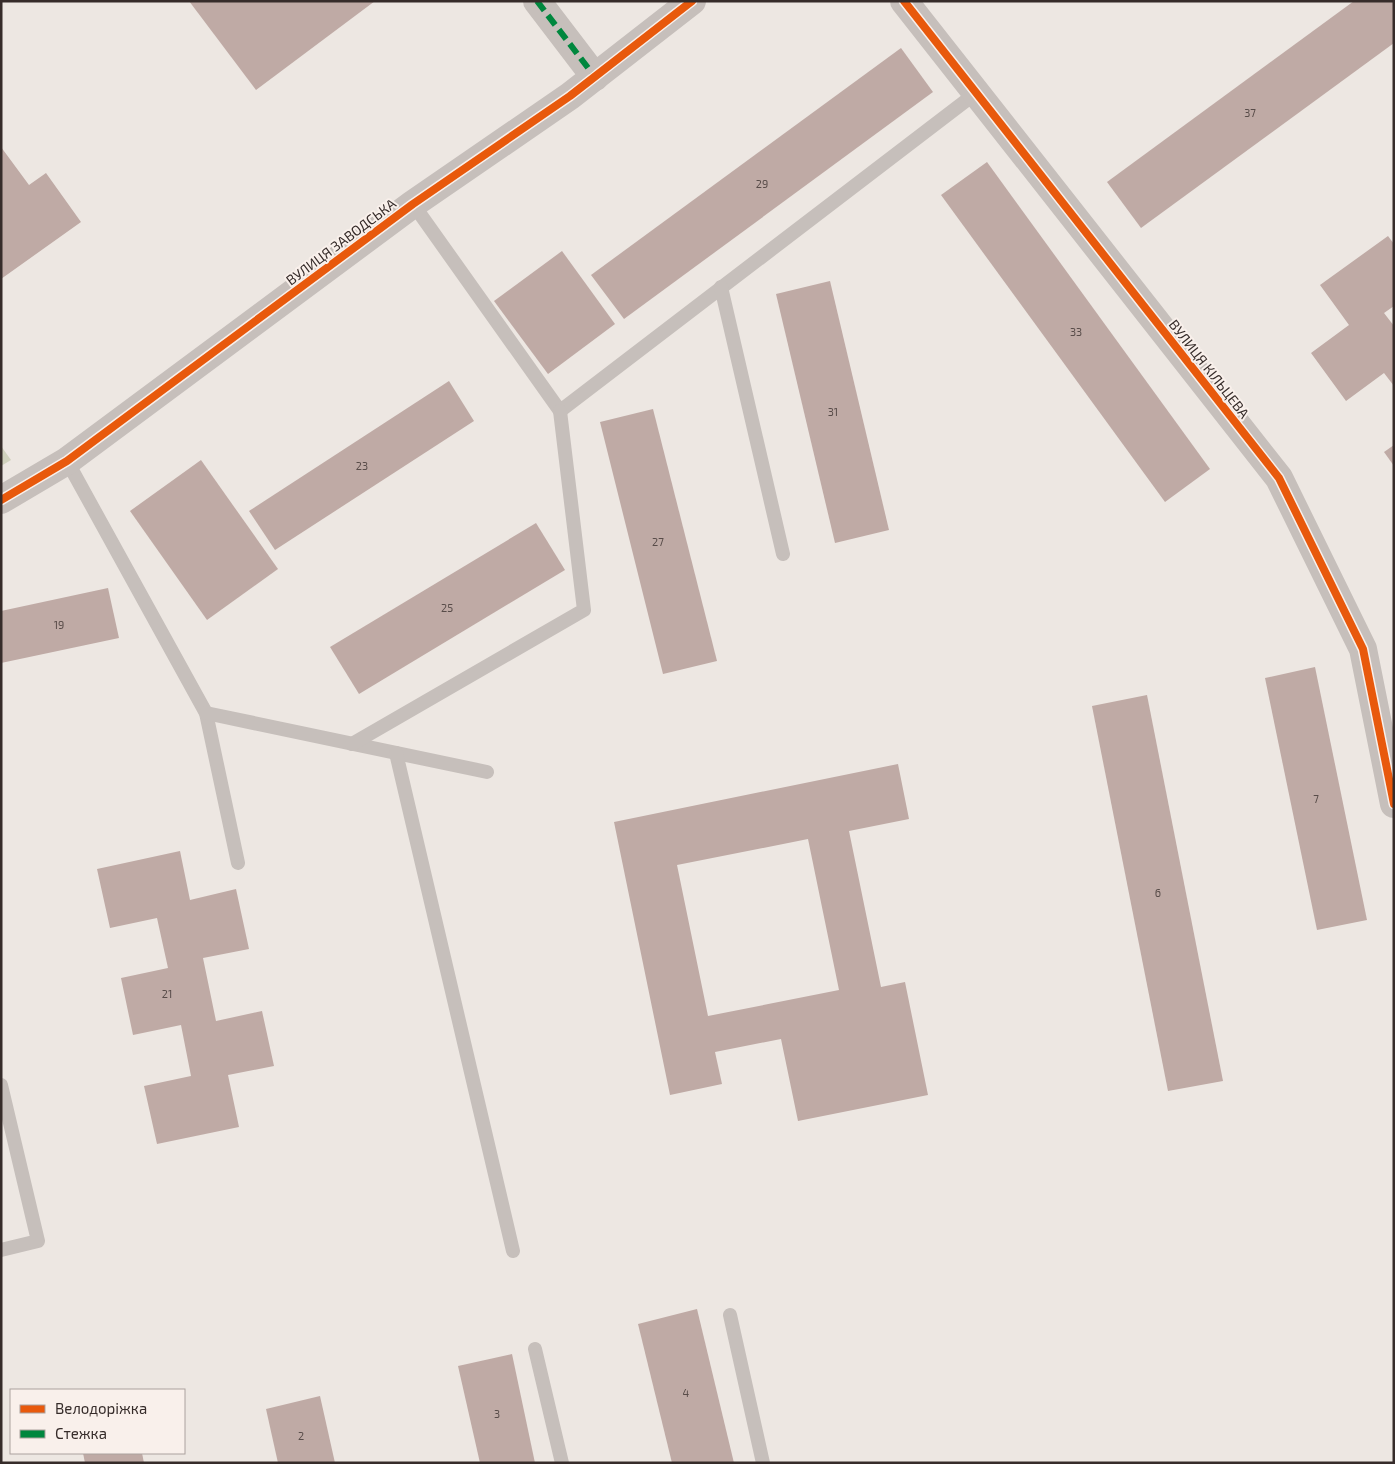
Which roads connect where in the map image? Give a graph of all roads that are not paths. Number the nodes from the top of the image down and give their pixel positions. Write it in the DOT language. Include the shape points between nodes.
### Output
graph roads {
  1 [pos="537,1"];
  2 [pos="692,1"];
  3 [pos="904,1"];
  4 [pos="595,77"];
  5 [pos="976,93"];
  6 [pos="413,204"];
  7 [pos="721,287"];
  8 [pos="560,411"];
  9 [pos="67,461"];
  10 [pos="1,500"];
  11 [pos="783,554"];
  12 [pos="206,713"];
  13 [pos="352,744"];
  14 [pos="396,753"];
  15 [pos="487,772"];
  16 [pos="1394,804"];
  17 [pos="238,863"];
  18 [pos="1,1085"];
  19 [pos="1,1250"];
  20 [pos="513,1251"];
  21 [pos="730,1316"];
  22 [pos="535,1349"];
  23 [pos="562,1463"];
  24 [pos="763,1463"];
  1 -- 4 [label="street"];
  2 -- 4 [label="street, ВУЛИЦЯ ЗАВОДСЬКА"];
  3 -- 5 [label="street, ВУЛИЦЯ КІЛЬЦЕВА"];
  4 -- 6 [label="street, ВУЛИЦЯ ЗАВОДСЬКА"];
  5 -- 7 [label="lane"];
  5 -- 16 [label="street, ВУЛИЦЯ КІЛЬЦЕВА" via="1279,478 1363,649"];
  6 -- 8 [label="lane"];
  6 -- 9 [label="street, ВУЛИЦЯ ЗАВОДСЬКА"];
  7 -- 8 [label="lane"];
  7 -- 11 [label="lane"];
  8 -- 13 [label="lane" via="584,610"];
  9 -- 10 [label="street, ВУЛИЦЯ ЗАВОДСЬКА"];
  9 -- 12 [label="lane"];
  12 -- 13 [label="lane"];
  12 -- 17 [label="lane"];
  13 -- 14 [label="lane"];
  14 -- 15 [label="lane"];
  14 -- 20 [label="lane"];
  18 -- 19 [label="lane" via="38,1240"];
  21 -- 24 [label="lane"];
  22 -- 23 [label="lane"];
}
